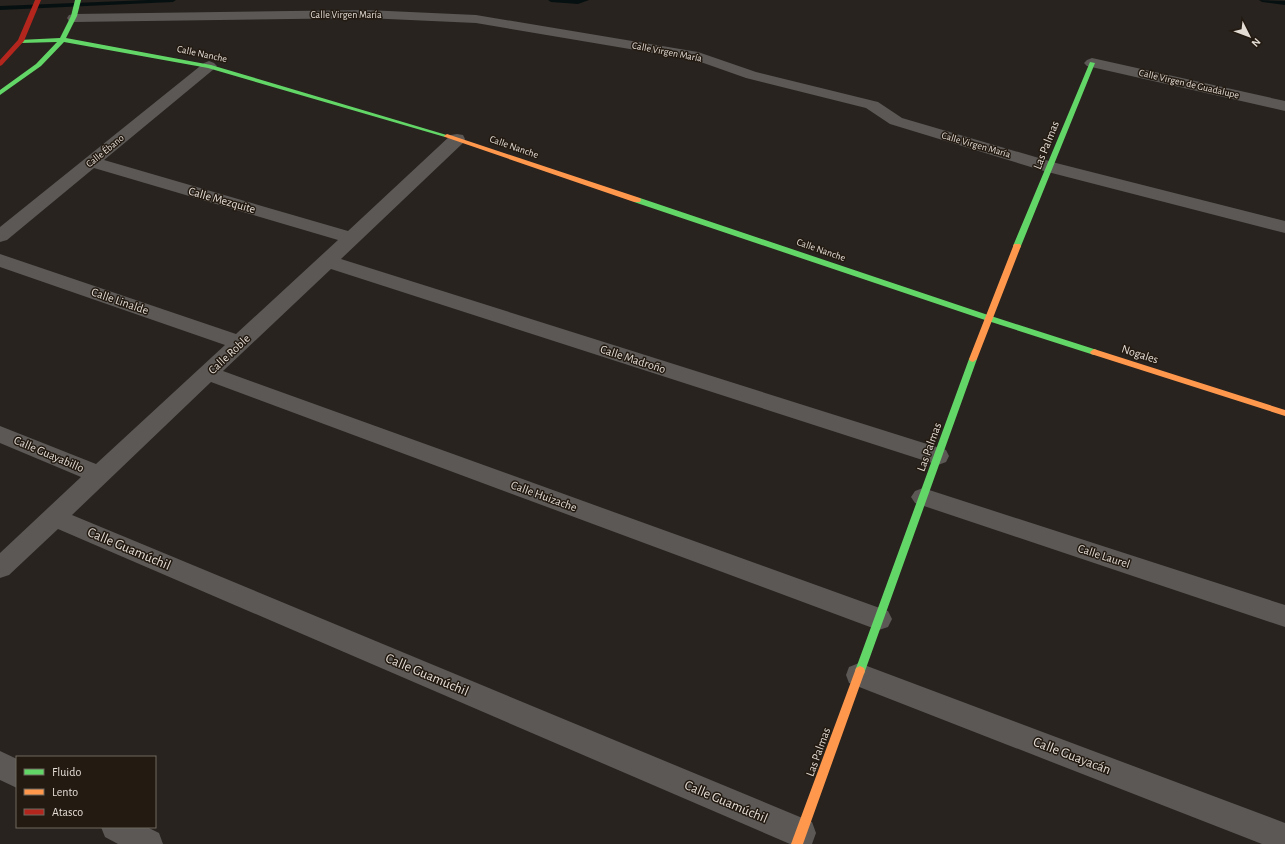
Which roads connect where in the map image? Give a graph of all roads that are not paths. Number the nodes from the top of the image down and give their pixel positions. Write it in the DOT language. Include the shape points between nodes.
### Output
graph roads {
  1 [pos="38,0"];
  2 [pos="78,0"];
  3 [pos="75,15"];
  4 [pos="64,40"];
  5 [pos="21,41"];
  6 [pos="1092,63"];
  7 [pos="0,64"];
  8 [pos="209,66"];
  9 [pos="0,93"];
  10 [pos="1285,106"];
  11 [pos="457,139"];
  12 [pos="93,162"];
  13 [pos="1050,167"];
  14 [pos="1285,227"];
  15 [pos="0,236"];
  16 [pos="352,238"];
  17 [pos="0,260"];
  18 [pos="327,261"];
  19 [pos="988,318"];
  20 [pos="240,343"];
  21 [pos="208,373"];
  22 [pos="1285,413"];
  23 [pos="0,434"];
  24 [pos="938,456"];
  25 [pos="99,475"];
  26 [pos="923,497"];
  27 [pos="54,517"];
  28 [pos="0,568"];
  29 [pos="1285,616"];
  30 [pos="879,619"];
  31 [pos="858,675"];
  32 [pos="0,764"];
  33 [pos="16,773"];
  34 [pos="118,828"];
  35 [pos="1285,838"];
  36 [pos="799,839"];
  37 [pos="148,844"];
  1 -- 5 [label="street"];
  2 -- 3 [label="street"];
  3 -- 4 [label="street"];
  3 -- 13 [label="street, Calle Virgen María" via="366,14 476,19 698,56 751,75 872,105 896,121"];
  4 -- 5 [label="street, Calle Nanche"];
  4 -- 8 [label="street, Calle Nanche"];
  4 -- 9 [label="street" via="44,62"];
  5 -- 7 [label="street"];
  6 -- 10 [label="street, Calle Virgen de Guadalupe"];
  6 -- 13 [label="street, Las Palmas"];
  8 -- 11 [label="street, Calle Nanche"];
  8 -- 12 [label="street, Calle Ébano"];
  11 -- 16 [label="street, Calle Roble"];
  11 -- 19 [label="street, Calle Nanche"];
  12 -- 15 [label="street, Calle Ébano"];
  12 -- 16 [label="street, Calle Mezquite"];
  13 -- 14 [label="street, Calle Virgen María"];
  13 -- 19 [label="street, Las Palmas"];
  16 -- 18 [label="street, Calle Roble"];
  17 -- 20 [label="street, Calle Linalde"];
  18 -- 20 [label="street, Calle Roble"];
  18 -- 24 [label="street, Calle Madroño"];
  19 -- 22 [label="street, Nogales"];
  19 -- 24 [label="street, Las Palmas"];
  20 -- 21 [label="street, Calle Roble"];
  21 -- 25 [label="street, Calle Roble"];
  21 -- 30 [label="street, Calle Huizache"];
  23 -- 25 [label="street, Calle Guayabillo"];
  24 -- 26 [label="street, Las Palmas"];
  25 -- 27 [label="street, Calle Roble"];
  26 -- 29 [label="street, Calle Laurel"];
  26 -- 30 [label="street, Las Palmas"];
  27 -- 28 [label="street, Calle Roble"];
  27 -- 36 [label="street, Calle Guamúchil"];
  30 -- 31 [label="street, Las Palmas"];
  31 -- 35 [label="street, Calle Guayacán"];
  31 -- 36 [label="street, Las Palmas"];
  32 -- 33 [label="street"];
  34 -- 37 [label="street"];
}
